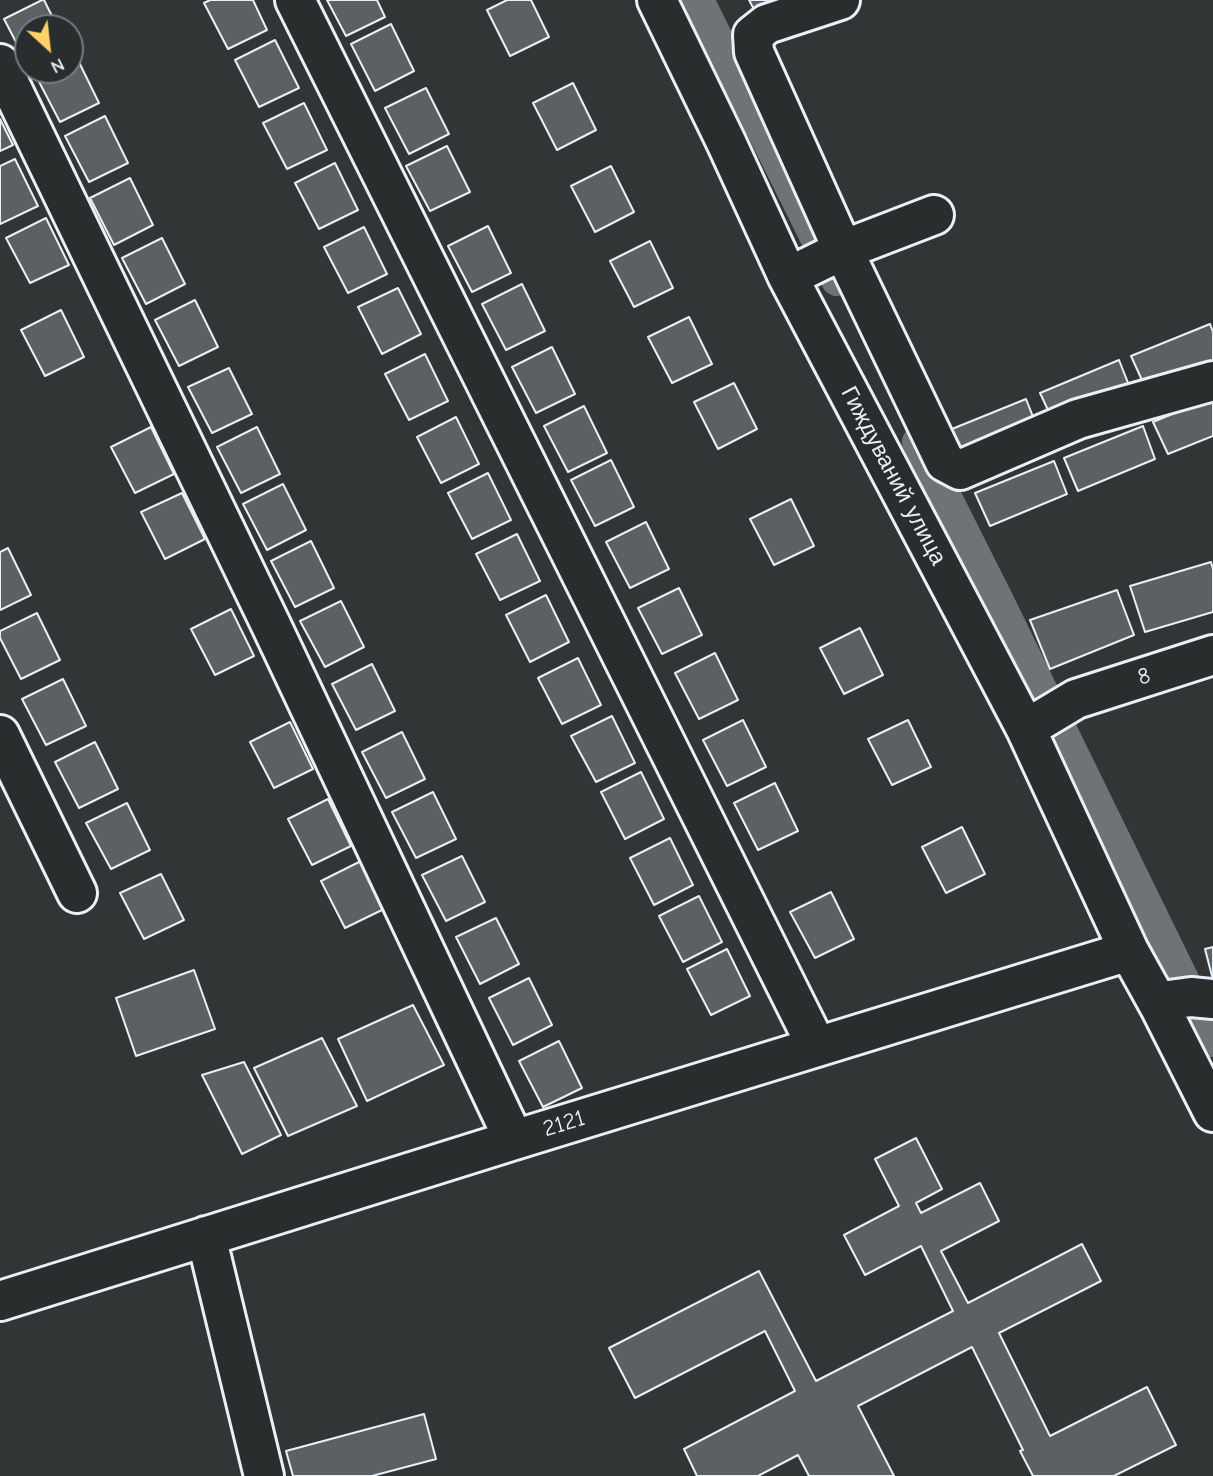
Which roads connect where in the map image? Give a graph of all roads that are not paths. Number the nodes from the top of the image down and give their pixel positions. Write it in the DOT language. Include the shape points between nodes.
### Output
graph roads {
  1 [pos="295,0"];
  2 [pos="657,0"];
  3 [pos="831,3"];
  4 [pos="0,64"];
  5 [pos="934,215"];
  6 [pos="837,253"];
  7 [pos="792,275"];
  8 [pos="1213,381"];
  9 [pos="1213,654"];
  10 [pos="1026,729"];
  11 [pos="0,735"];
  12 [pos="77,893"];
  13 [pos="1129,951"];
  14 [pos="1213,999"];
  15 [pos="1165,1004"];
  16 [pos="817,1047"];
  17 [pos="1213,1112"];
  18 [pos="514,1139"];
  19 [pos="206,1236"];
  20 [pos="0,1301"];
  21 [pos="264,1476"];
  1 -- 16 [label="street"];
  2 -- 7 [label="street, Гиждуваний улица"];
  3 -- 6 [label="street" via="767,24 753,35 754,52"];
  4 -- 18 [label="street"];
  5 -- 6 [label="street"];
  6 -- 7 [label="street"];
  6 -- 8 [label="street" via="945,462 960,470 1078,419"];
  7 -- 10 [label="street, Гиждуваний улица"];
  9 -- 10 [label="street, 8" via="1076,699"];
  10 -- 13 [label="street, Гиждуваний улица"];
  11 -- 12 [label="street"];
  13 -- 15 [label="street, Гиждуваний улица"];
  13 -- 16 [label="street, 2121"];
  14 -- 15 [label="street" via="1191,997"];
  15 -- 17 [label="street, Гиждуваний улица"];
  16 -- 18 [label="street, 2121"];
  18 -- 19 [label="street, 2121"];
  19 -- 20 [label="street, 2121"];
  19 -- 21 [label="street"];
}
